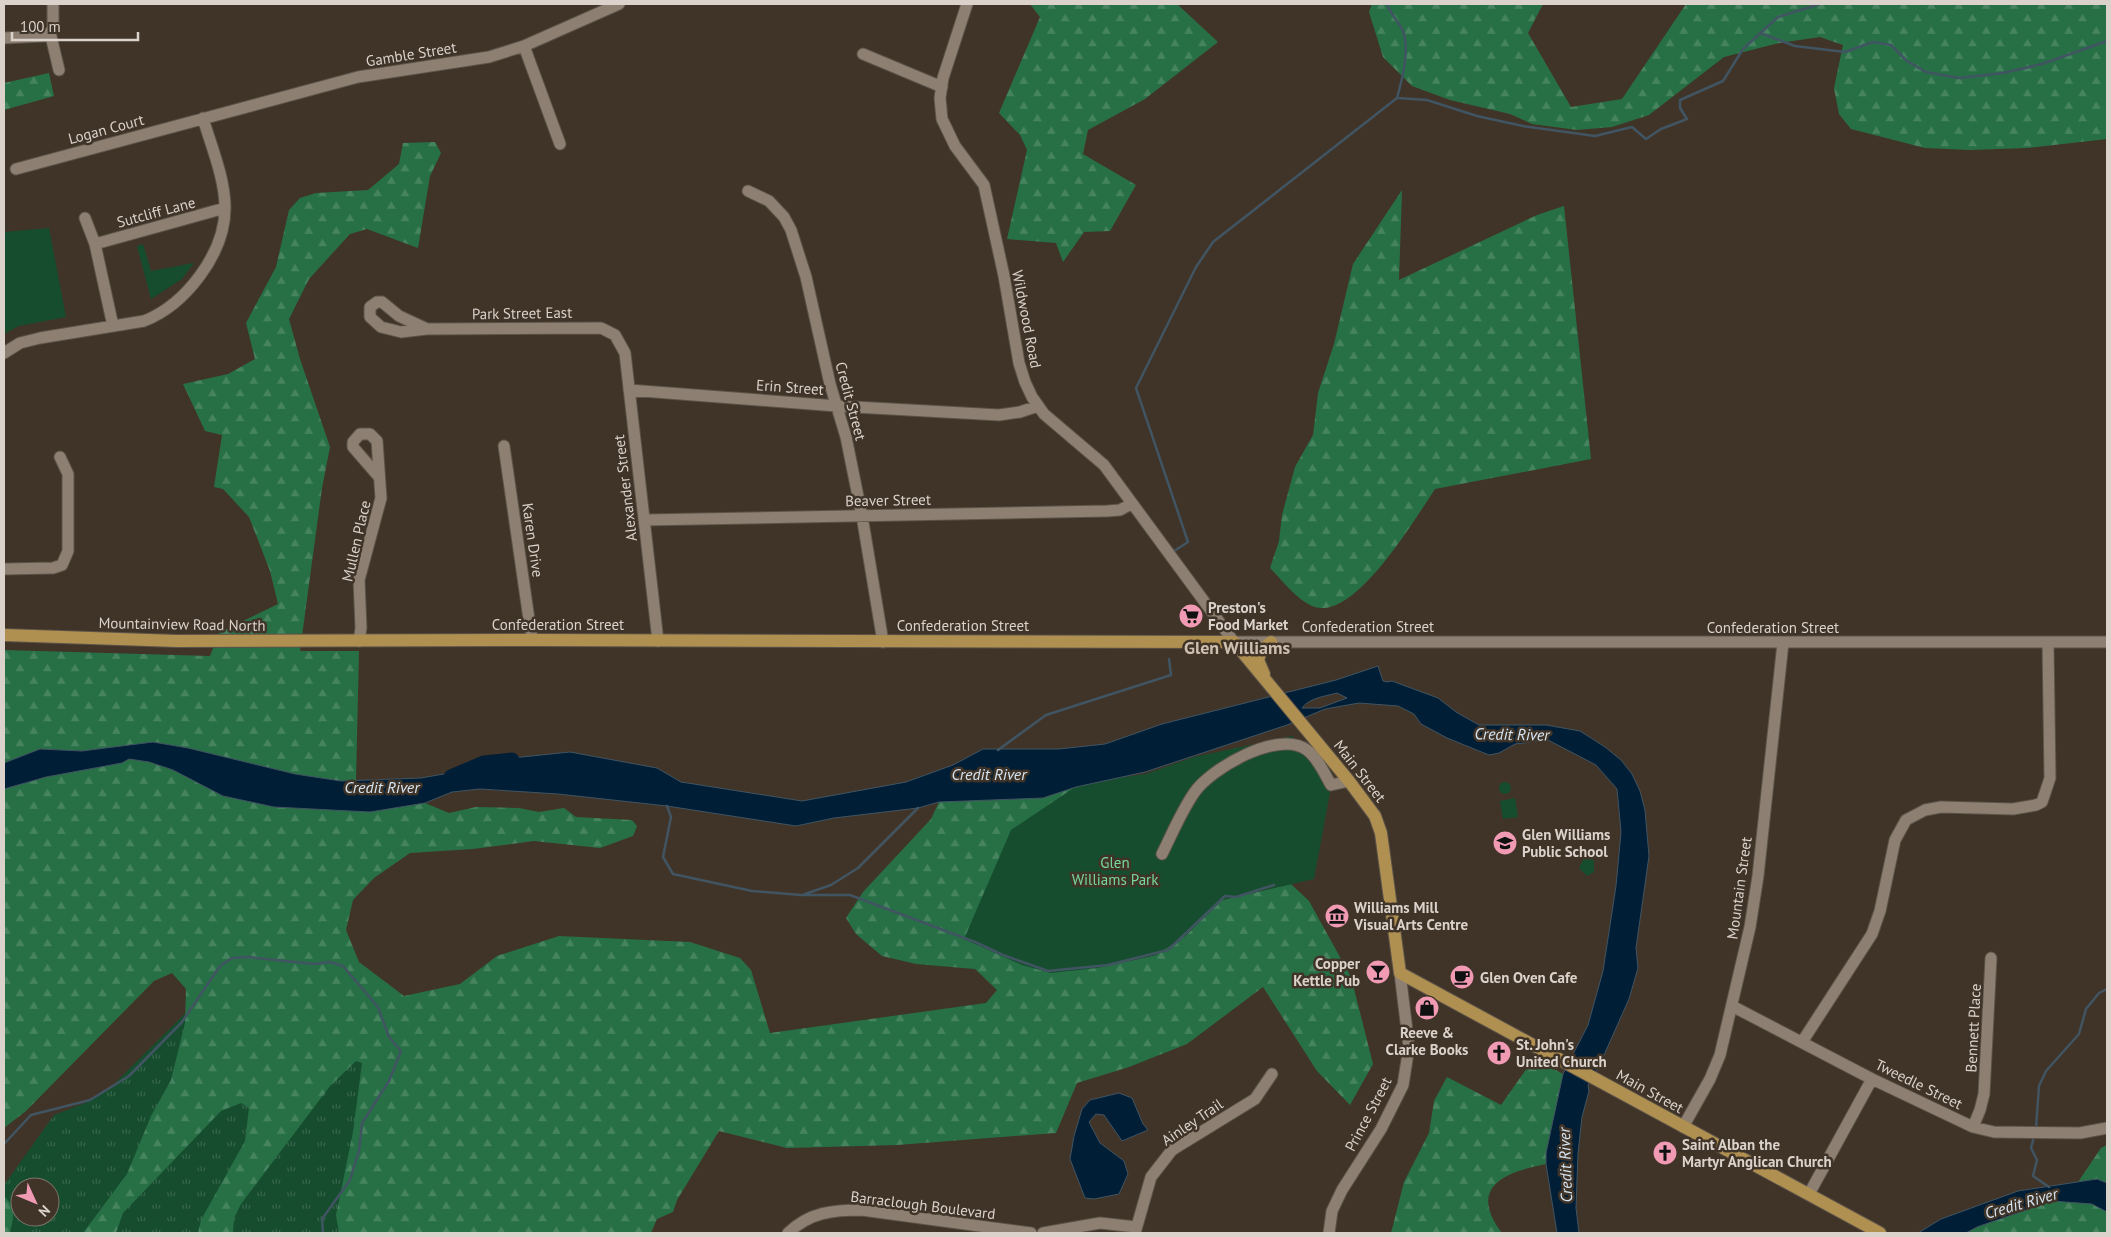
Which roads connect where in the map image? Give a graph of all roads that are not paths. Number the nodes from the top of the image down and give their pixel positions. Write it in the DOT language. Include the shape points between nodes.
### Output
graph roads {
  1 [pos="53,4"];
  2 [pos="618,4"];
  3 [pos="967,4"];
  4 [pos="50,32"];
  5 [pos="4,38"];
  6 [pos="524,46"];
  7 [pos="863,54"];
  8 [pos="59,70"];
  9 [pos="942,87"];
  10 [pos="203,118"];
  11 [pos="560,144"];
  12 [pos="16,169"];
  13 [pos="748,191"];
  14 [pos="225,208"];
  15 [pos="85,218"];
  16 [pos="95,244"];
  17 [pos="113,326"];
  18 [pos="427,329"];
  19 [pos="615,335"];
  20 [pos="4,353"];
  21 [pos="629,390"];
  22 [pos="837,406"];
  23 [pos="1038,406"];
  24 [pos="504,446"];
  25 [pos="60,457"];
  26 [pos="379,477"];
  27 [pos="1131,504"];
  28 [pos="862,516"];
  29 [pos="644,520"];
  30 [pos="4,569"];
  31 [pos="4,635"];
  32 [pos="532,640"];
  33 [pos="359,641"];
  34 [pos="658,641"];
  35 [pos="883,642"];
  36 [pos="1234,642"];
  37 [pos="1271,642"];
  38 [pos="2107,642"];
  39 [pos="1783,643"];
  40 [pos="2048,643"];
  41 [pos="1271,687"];
  42 [pos="1348,781"];
  43 [pos="1162,854"];
  44 [pos="1991,958"];
  45 [pos="1400,973"];
  46 [pos="1732,1006"];
  47 [pos="1802,1042"];
  48 [pos="1272,1074"];
  49 [pos="1872,1079"];
  50 [pos="1683,1127"];
  51 [pos="1973,1127"];
  52 [pos="2107,1128"];
  53 [pos="1809,1194"];
  54 [pos="961,1229"];
  55 [pos="1136,1230"];
  56 [pos="788,1233"];
  57 [pos="1030,1233"];
  58 [pos="1042,1233"];
  59 [pos="1329,1233"];
  60 [pos="1880,1233"];
  1 -- 4 [label="street"];
  2 -- 6 [label="street, Gamble Street"];
  3 -- 9 [label="street, Wildwood Road"];
  4 -- 5 [label="street" via="45,36"];
  4 -- 8 [label="street"];
  6 -- 10 [label="street, Gamble Street" via="488,57 358,77"];
  6 -- 11 [label="street"];
  7 -- 9 [label="street"];
  9 -- 23 [label="street, Wildwood Road" via="942,119 955,146 984,185 1020,370"];
  10 -- 12 [label="street, Logan Court"];
  10 -- 14 [label="street" via="222,185"];
  13 -- 22 [label="street, Credit Street" via="770,202 791,230 806,277"];
  14 -- 16 [label="street, Sutcliff Lane"];
  14 -- 17 [label="street" via="215,248 196,282 156,316"];
  15 -- 16 [label="street"];
  16 -- 17 [label="street"];
  17 -- 20 [label="street" via="40,338 20,343"];
  18 -- 19 [label="street, Park Street East" via="592,327"];
  19 -- 21 [label="street, Alexander Street" via="625,353"];
  21 -- 22 [label="street, Erin Street"];
  21 -- 29 [label="street, Alexander Street"];
  22 -- 23 [label="street, Erin Street" via="999,416"];
  22 -- 28 [label="street, Credit Street"];
  23 -- 27 [label="street, Wildwood Road" via="1104,465"];
  24 -- 32 [label="street, Karen Drive"];
  25 -- 30 [label="street" via="68,474 68,551 62,565"];
  26 -- 33 [label="street, Mullen Place" via="379,509 359,580"];
  27 -- 28 [label="street, Beaver Street" via="1120,510 1107,511"];
  27 -- 36 [label="street, Wildwood Road"];
  28 -- 29 [label="street, Beaver Street"];
  28 -- 35 [label="street, Credit Street"];
  29 -- 34 [label="street, Alexander Street"];
  31 -- 33 [label="main road, Mountainview Road North" via="177,641"];
  32 -- 33 [label="main road, Confederation Street"];
  32 -- 34 [label="main road, Confederation Street"];
  34 -- 35 [label="main road, Confederation Street"];
  35 -- 36 [label="main road, Confederation Street"];
  36 -- 37 [label="street, Confederation Street"];
  36 -- 41 [label="main road, Main Street"];
  37 -- 39 [label="street, Confederation Street"];
  37 -- 41 [label="main road" via="1261,651 1258,660"];
  38 -- 40 [label="street, Confederation Street"];
  39 -- 40 [label="street, Confederation Street"];
  39 -- 46 [label="street, Mountain Street" via="1758,876"];
  40 -- 47 [label="street" via="2050,778 2042,802 2013,809 1941,807 1925,810 1906,820 1895,840 1872,934"];
  41 -- 42 [label="main road, Main Street"];
  42 -- 43 [label="street" via="1331,785 1306,750 1290,744 1251,752 1208,777 1194,793"];
  42 -- 45 [label="main road, Main Street" via="1375,816 1381,832"];
  44 -- 51 [label="street, Bennett Place" via="1984,1094"];
  45 -- 50 [label="main road, Main Street"];
  45 -- 59 [label="street, Prince Street" via="1409,1047 1403,1086 1342,1190 1332,1211"];
  46 -- 47 [label="street, Tweedle Street"];
  46 -- 50 [label="street, Mountain Street" via="1717,1063"];
  47 -- 49 [label="street, Tweedle Street"];
  48 -- 55 [label="street, Ainley Trail" via="1255,1099 1172,1150 1151,1177"];
  49 -- 51 [label="street, Tweedle Street"];
  49 -- 53 [label="street"];
  50 -- 53 [label="main road, Main Street"];
  51 -- 52 [label="street, Tweedle Street" via="1994,1132 2080,1133"];
  53 -- 60 [label="main road, Main Street"];
  54 -- 56 [label="street, Barraclough Boulevard" via="862,1210 843,1210 810,1217"];
  54 -- 57 [label="street, Barraclough Boulevard"];
  55 -- 58 [label="street" via="1100,1223"];
}
